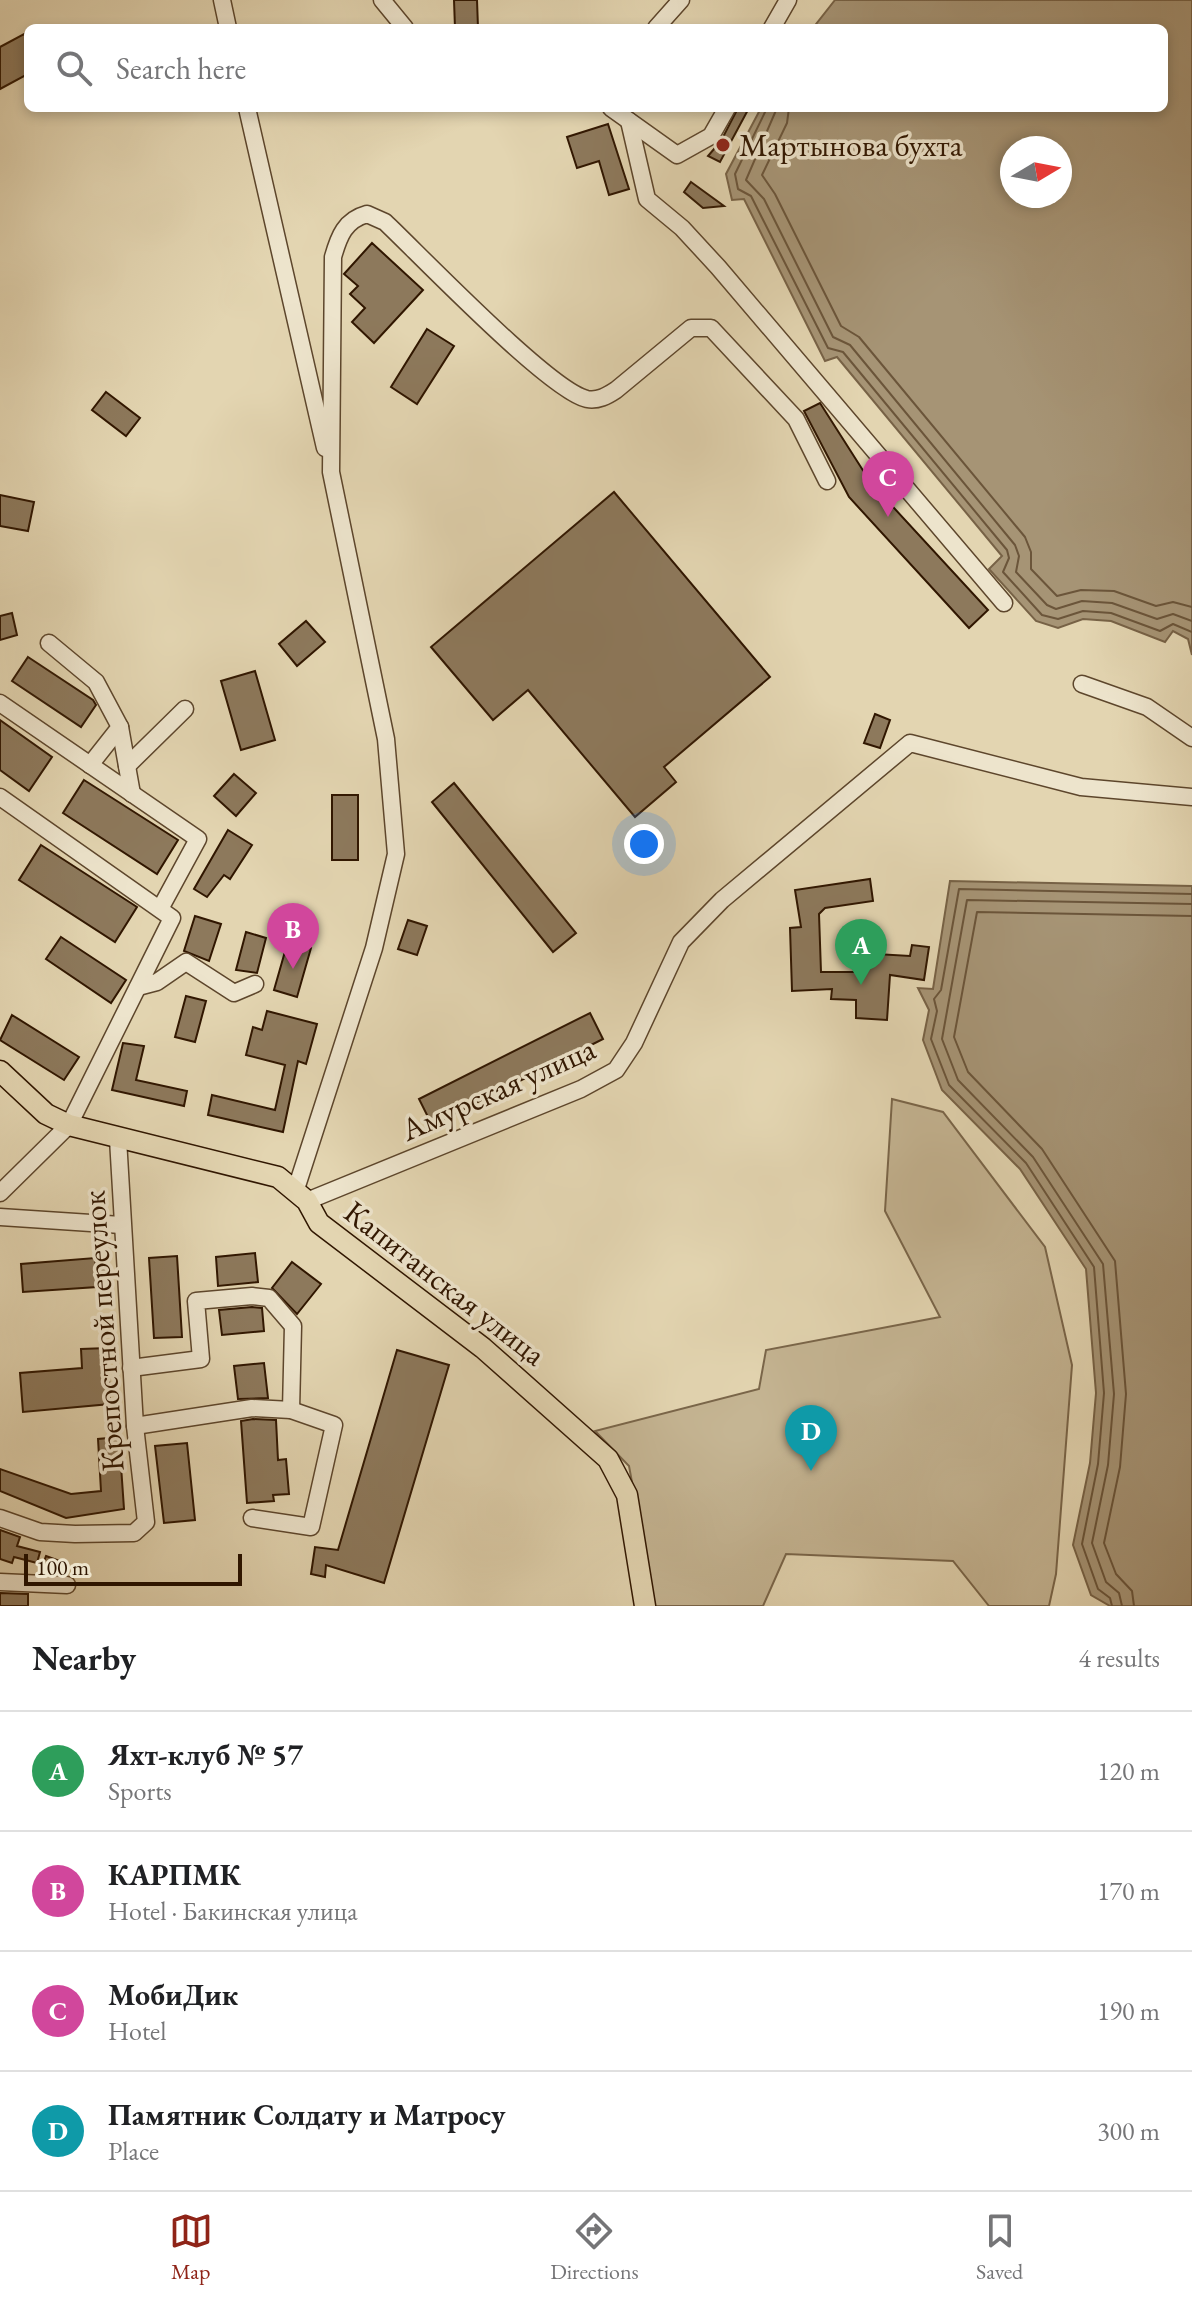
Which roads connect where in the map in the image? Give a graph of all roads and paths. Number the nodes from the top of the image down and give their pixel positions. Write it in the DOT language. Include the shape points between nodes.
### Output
graph roads {
  1 [pos="222,0"];
  2 [pos="382,0"];
  3 [pos="681,0"];
  4 [pos="788,0"];
  5 [pos="227,24"];
  6 [pos="402,24"];
  7 [pos="660,24"];
  8 [pos="774,24"];
  9 [pos="248,112"];
  10 [pos="617,112"];
  11 [pos="725,112"];
  12 [pos="629,121"];
  13 [pos="331,472"];
  14 [pos="827,481"];
  15 [pos="1004,603"];
  16 [pos="49,643"];
  17 [pos="1082,684"];
  18 [pos="0,703"];
  19 [pos="185,709"];
  20 [pos="120,727"];
  21 [pos="1192,738"];
  22 [pos="90,765"];
  23 [pos="127,766"];
  24 [pos="132,794"];
  25 [pos="0,797"];
  26 [pos="1192,797"];
  27 [pos="166,914"];
  28 [pos="255,984"];
  29 [pos="138,987"];
  30 [pos="0,1071"];
  31 [pos="69,1125"];
  32 [pos="118,1139"];
  33 [pos="0,1193"];
  34 [pos="301,1195"];
  35 [pos="0,1217"];
  36 [pos="121,1225"];
  37 [pos="131,1368"];
  38 [pos="291,1410"];
  39 [pos="135,1426"];
  40 [pos="0,1518"];
  41 [pos="252,1518"];
  42 [pos="0,1582"];
  43 [pos="67,1585"];
  44 [pos="645,1606"];
  1 -- 5 [label="street"];
  2 -- 6 [label="street"];
  3 -- 7 [label="street"];
  4 -- 8 [label="street"];
  9 -- 13 [label="street"];
  10 -- 12 [label="street"];
  11 -- 12 [label="street" via="711,136 677,155"];
  12 -- 15 [label="street" via="647,199 718,267"];
  13 -- 14 [label="street" via="333,257 344,227 367,214 385,222 533,362 588,399 616,390 691,328 711,328 796,419"];
  13 -- 34 [label="street" via="386,739 396,854 374,948"];
  16 -- 20 [label="street" via="96,682"];
  17 -- 21 [label="street" via="1147,707"];
  18 -- 22 [label="street"];
  19 -- 23 [label="street"];
  20 -- 22 [label="street"];
  20 -- 23 [label="street"];
  22 -- 24 [label="street"];
  23 -- 24 [label="street"];
  24 -- 27 [label="street" via="198,839"];
  25 -- 27 [label="street"];
  26 -- 34 [label="street, Амурская улица" via="1081,787 910,743 722,900 681,942 616,1070 581,1089"];
  27 -- 29 [label="street"];
  28 -- 29 [label="street" via="234,993 186,962 157,982"];
  29 -- 31 [label="street"];
  30 -- 31 [label="main road" via="46,1114"];
  31 -- 32 [label="main road"];
  31 -- 33 [label="street"];
  32 -- 34 [label="main road" via="278,1177"];
  32 -- 36 [label="street, Крепостной переулок"];
  34 -- 44 [label="main road, Капитанская улица" via="319,1223 483,1348 608,1459 627,1495"];
  35 -- 36 [label="street"];
  36 -- 37 [label="street, Крепостной переулок"];
  37 -- 38 [label="street" via="201,1359 196,1301 269,1298 293,1326"];
  37 -- 39 [label="street, Крепостной переулок"];
  38 -- 39 [label="street" via="252,1408"];
  38 -- 41 [label="street" via="334,1425 311,1527"];
  39 -- 40 [label="street, Крепостной переулок" via="147,1518 142,1529 40,1532"];
  42 -- 43 [label="street"];
}
